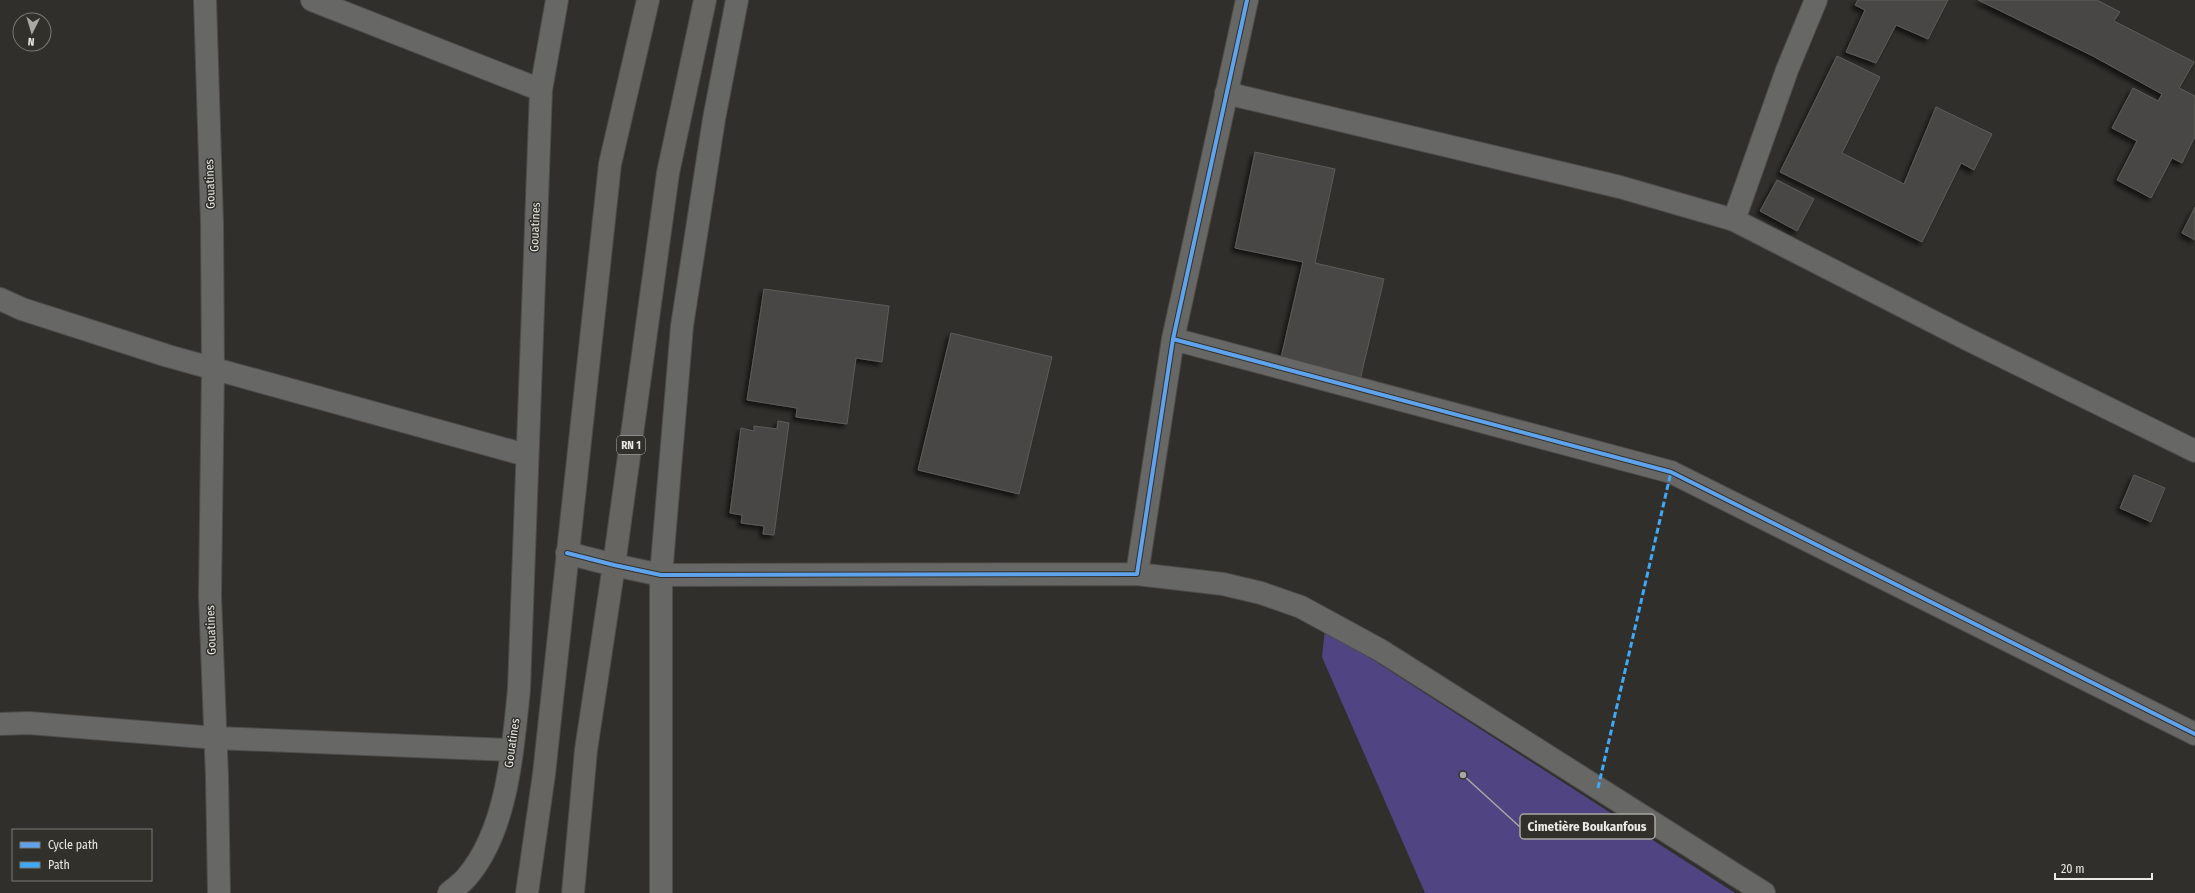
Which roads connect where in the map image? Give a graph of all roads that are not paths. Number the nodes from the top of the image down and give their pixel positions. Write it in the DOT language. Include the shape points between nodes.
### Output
graph roads {
  1 [pos="205,0"];
  2 [pos="312,0"];
  3 [pos="557,0"];
  4 [pos="648,0"];
  5 [pos="705,0"];
  6 [pos="737,0"];
  7 [pos="1247,0"];
  8 [pos="1816,0"];
  9 [pos="541,90"];
  10 [pos="1226,93"];
  11 [pos="1734,220"];
  12 [pos="0,299"];
  13 [pos="1173,339"];
  14 [pos="213,368"];
  15 [pos="2195,451"];
  16 [pos="526,456"];
  17 [pos="567,553"];
  18 [pos="614,566"];
  19 [pos="1137,574"];
  20 [pos="661,575"];
  21 [pos="0,724"];
  22 [pos="2195,734"];
  23 [pos="216,738"];
  24 [pos="512,750"];
  25 [pos="219,893"];
  26 [pos="449,893"];
  27 [pos="528,893"];
  28 [pos="573,893"];
  29 [pos="661,893"];
  30 [pos="1764,893"];
  1 -- 14 [label="street, Gouatines" via="212,223"];
  2 -- 9 [label="street"];
  3 -- 9 [label="street, Gouatines"];
  4 -- 17 [label="highway" via="610,164"];
  5 -- 18 [label="highway, RN 1" via="668,173"];
  6 -- 20 [label="street" via="714,119 682,326"];
  7 -- 10 [label="street"];
  8 -- 11 [label="street" via="1787,70"];
  9 -- 16 [label="street, Gouatines"];
  10 -- 11 [label="street" via="1620,187"];
  10 -- 13 [label="street"];
  11 -- 15 [label="street" via="1967,339"];
  12 -- 14 [label="street" via="168,356"];
  13 -- 19 [label="street"];
  13 -- 22 [label="street" via="1671,472"];
  14 -- 16 [label="street"];
  14 -- 23 [label="street, Gouatines" via="210,596"];
  16 -- 24 [label="street, Gouatines" via="519,688"];
  17 -- 18 [label="street"];
  17 -- 27 [label="highway" via="544,774"];
  18 -- 20 [label="street"];
  18 -- 28 [label="highway, RN 1" via="586,750"];
  19 -- 20 [label="street"];
  19 -- 30 [label="street" via="1224,584 1302,607 1380,650"];
  20 -- 29 [label="street"];
  21 -- 23 [label="street" via="29,723"];
  23 -- 24 [label="street"];
  23 -- 25 [label="street, Gouatines"];
  24 -- 26 [label="street, Gouatines" via="503,796 490,838 467,877"];
}
